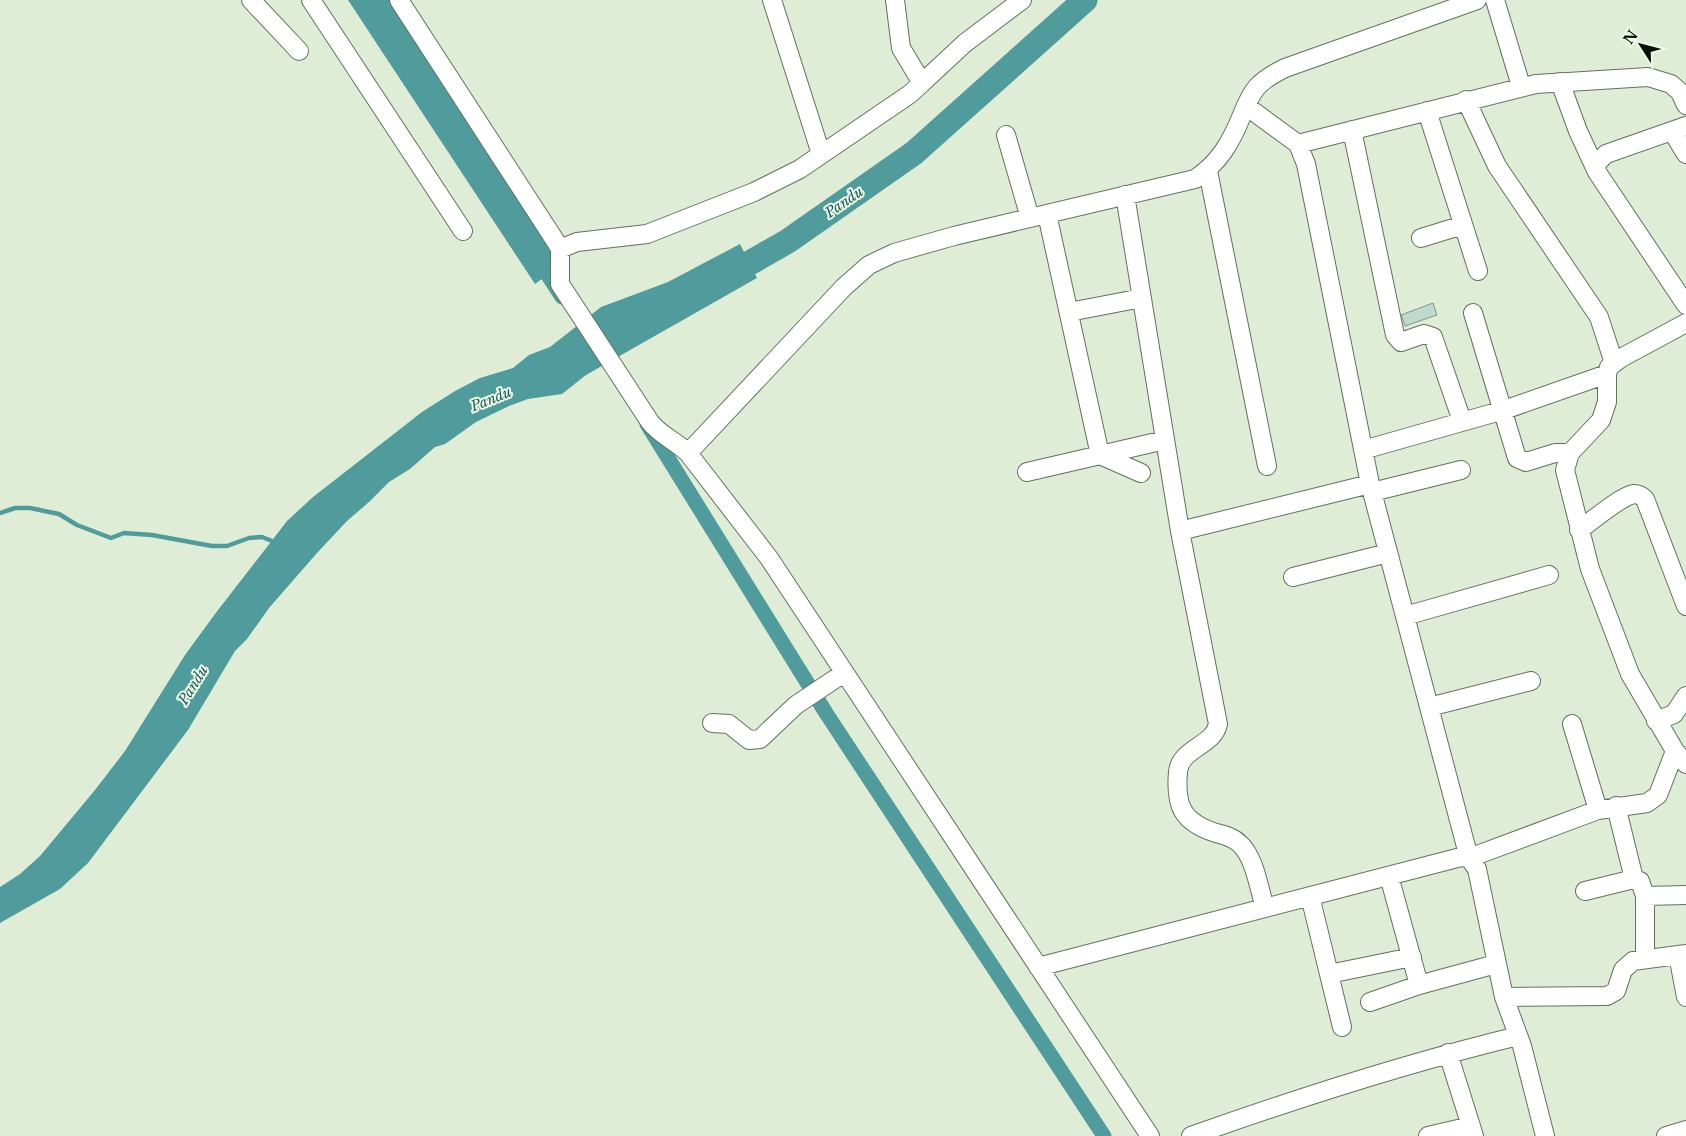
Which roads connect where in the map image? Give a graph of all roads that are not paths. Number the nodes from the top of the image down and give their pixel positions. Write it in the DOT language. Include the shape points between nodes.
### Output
graph roads {
  1 [pos="251,0"];
  2 [pos="311,0"];
  3 [pos="399,0"];
  4 [pos="772,0"];
  5 [pos="895,0"];
  6 [pos="1022,0"];
  7 [pos="1477,0"];
  8 [pos="1494,0"];
  9 [pos="299,51"];
  10 [pos="1560,82"];
  11 [pos="922,83"];
  12 [pos="1521,86"];
  13 [pos="1466,100"];
  14 [pos="1686,105"];
  15 [pos="1246,106"];
  16 [pos="1427,110"];
  17 [pos="1679,128"];
  18 [pos="1352,130"];
  19 [pos="1006,135"];
  20 [pos="1298,144"];
  21 [pos="821,154"];
  22 [pos="1686,154"];
  23 [pos="1208,171"];
  24 [pos="1597,172"];
  25 [pos="1125,195"];
  26 [pos="1048,214"];
  27 [pos="1030,218"];
  28 [pos="1464,225"];
  29 [pos="463,231"];
  30 [pos="1421,238"];
  31 [pos="560,249"];
  32 [pos="1478,271"];
  33 [pos="1142,298"];
  34 [pos="1686,305"];
  35 [pos="1069,312"];
  36 [pos="1473,313"];
  37 [pos="1686,323"];
  38 [pos="1610,368"];
  39 [pos="1504,410"];
  40 [pos="1462,422"];
  41 [pos="1165,440"];
  42 [pos="1363,450"];
  43 [pos="688,453"];
  44 [pos="1570,453"];
  45 [pos="1100,455"];
  46 [pos="1267,466"];
  47 [pos="1461,470"];
  48 [pos="1026,472"];
  49 [pos="1140,473"];
  50 [pos="1371,488"];
  51 [pos="1579,530"];
  52 [pos="1180,531"];
  53 [pos="1388,553"];
  54 [pos="1548,575"];
  55 [pos="1293,577"];
  56 [pos="1686,606"];
  57 [pos="1405,616"];
  58 [pos="839,677"];
  59 [pos="1531,681"];
  60 [pos="1686,696"];
  61 [pos="1429,707"];
  62 [pos="1656,721"];
  63 [pos="712,723"];
  64 [pos="1572,724"];
  65 [pos="1680,758"];
  66 [pos="1616,806"];
  67 [pos="1598,810"];
  68 [pos="1469,858"];
  69 [pos="1390,876"];
  70 [pos="1634,879"];
  71 [pos="1585,891"];
  72 [pos="1686,895"];
  73 [pos="1310,896"];
  74 [pos="1645,896"];
  75 [pos="1265,908"];
  76 [pos="1682,954"];
  77 [pos="1412,957"];
  78 [pos="1645,958"];
  79 [pos="1496,964"];
  80 [pos="1038,967"];
  81 [pos="1329,974"];
  82 [pos="1419,985"];
  83 [pos="1504,997"];
  84 [pos="1686,997"];
  85 [pos="1370,1002"];
  86 [pos="1342,1027"];
  87 [pos="1518,1036"];
  88 [pos="1448,1053"];
  89 [pos="1686,1130"];
  90 [pos="1473,1131"];
  91 [pos="1150,1136"];
  92 [pos="1191,1136"];
  93 [pos="1428,1136"];
  94 [pos="1545,1136"];
  95 [pos="1666,1136"];
  1 -- 9 [label="street"];
  2 -- 29 [label="street"];
  3 -- 31 [label="street"];
  4 -- 21 [label="street"];
  5 -- 11 [label="street" via="901,48"];
  6 -- 11 [label="street" via="965,43"];
  7 -- 15 [label="street" via="1285,68 1257,87"];
  8 -- 12 [label="street"];
  10 -- 12 [label="street"];
  10 -- 14 [label="street" via="1648,77 1671,84 1680,92"];
  10 -- 24 [label="street"];
  11 -- 21 [label="street"];
  12 -- 13 [label="street"];
  13 -- 16 [label="street"];
  13 -- 38 [label="street" via="1497,166 1599,317"];
  15 -- 20 [label="street"];
  15 -- 23 [label="street" via="1231,141"];
  16 -- 18 [label="street"];
  16 -- 28 [label="street"];
  17 -- 22 [label="street"];
  17 -- 24 [label="street" via="1606,154 1596,164"];
  18 -- 20 [label="street"];
  18 -- 40 [label="street" via="1394,335 1402,342 1424,334 1433,337"];
  19 -- 27 [label="street"];
  20 -- 42 [label="street" via="1306,164"];
  21 -- 31 [label="street" via="776,182 672,225 640,235 577,242"];
  23 -- 25 [label="street" via="1195,179"];
  23 -- 46 [label="street"];
  24 -- 34 [label="street"];
  25 -- 26 [label="street"];
  25 -- 33 [label="street"];
  26 -- 27 [label="street"];
  26 -- 35 [label="street"];
  27 -- 43 [label="street" via="894,253 869,265 844,287"];
  28 -- 30 [label="street"];
  28 -- 32 [label="street"];
  31 -- 43 [label="street" via="558,271 567,297 650,422"];
  33 -- 35 [label="street"];
  33 -- 41 [label="street"];
  35 -- 45 [label="street"];
  36 -- 39 [label="street"];
  37 -- 38 [label="street"];
  38 -- 39 [label="street"];
  38 -- 44 [label="street" via="1607,402 1600,420"];
  39 -- 40 [label="street"];
  39 -- 44 [label="street" via="1515,452 1521,461"];
  40 -- 42 [label="street"];
  41 -- 45 [label="street"];
  41 -- 52 [label="street"];
  42 -- 50 [label="street"];
  43 -- 58 [label="street" via="769,558"];
  44 -- 51 [label="street" via="1565,470"];
  45 -- 48 [label="street"];
  45 -- 49 [label="street"];
  47 -- 50 [label="street"];
  50 -- 52 [label="street"];
  50 -- 53 [label="street"];
  51 -- 56 [label="street" via="1633,494 1645,498"];
  51 -- 62 [label="street" via="1630,674"];
  52 -- 75 [label="street" via="1218,724 1214,734 1179,764 1178,803 1197,826 1240,844"];
  53 -- 55 [label="street"];
  53 -- 57 [label="street"];
  54 -- 57 [label="street"];
  57 -- 61 [label="street"];
  58 -- 63 [label="street" via="796,704 760,739 749,740 729,724"];
  58 -- 80 [label="street"];
  59 -- 61 [label="street"];
  60 -- 62 [label="street" via="1674,714"];
  61 -- 68 [label="street"];
  62 -- 65 [label="street"];
  64 -- 67 [label="street"];
  65 -- 66 [label="street" via="1653,801"];
  66 -- 67 [label="street"];
  66 -- 70 [label="street"];
  67 -- 68 [label="street"];
  68 -- 69 [label="street" via="1461,857"];
  68 -- 79 [label="street" via="1477,869"];
  69 -- 73 [label="street"];
  69 -- 77 [label="street"];
  70 -- 71 [label="street"];
  70 -- 74 [label="street" via="1640,881"];
  72 -- 74 [label="street"];
  73 -- 75 [label="street"];
  73 -- 81 [label="street"];
  74 -- 78 [label="street"];
  75 -- 80 [label="street"];
  76 -- 78 [label="street"];
  76 -- 84 [label="street"];
  77 -- 81 [label="street"];
  77 -- 82 [label="street"];
  78 -- 83 [label="street" via="1627,965 1616,991 1608,996"];
  79 -- 82 [label="street"];
  79 -- 83 [label="street"];
  80 -- 91 [label="street"];
  81 -- 86 [label="street"];
  82 -- 85 [label="street"];
  83 -- 87 [label="street"];
  87 -- 88 [label="street"];
  87 -- 94 [label="street"];
  88 -- 90 [label="street"];
  88 -- 92 [label="street"];
  89 -- 95 [label="street"];
  90 -- 93 [label="street"];
}
